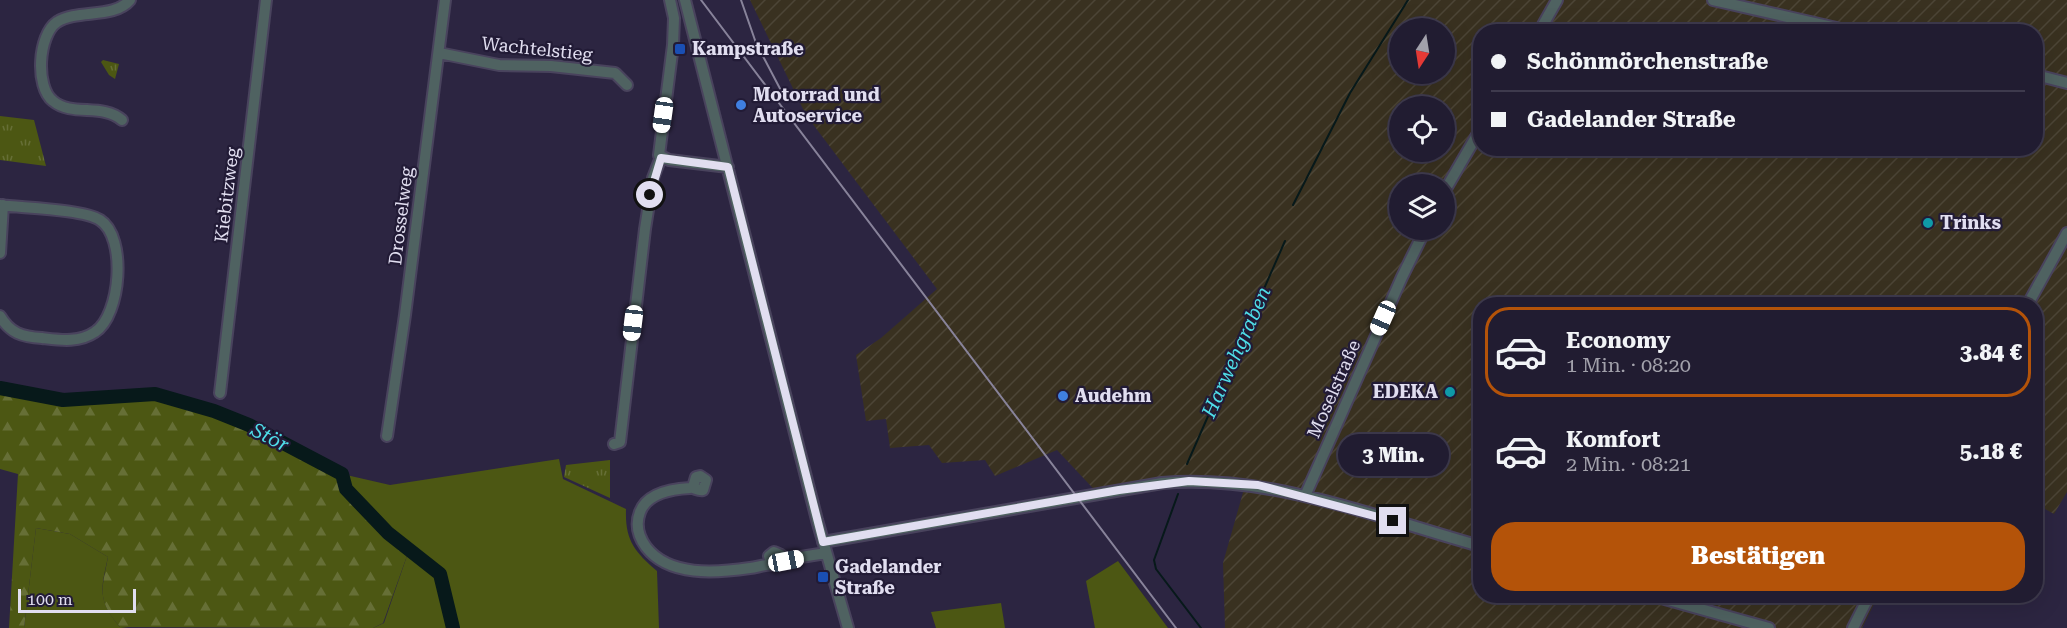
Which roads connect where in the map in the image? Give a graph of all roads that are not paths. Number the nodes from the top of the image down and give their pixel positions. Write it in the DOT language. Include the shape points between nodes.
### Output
graph roads {
  1 [pos="130,0"];
  2 [pos="266,0"];
  3 [pos="445,0"];
  4 [pos="670,0"];
  5 [pos="685,0"];
  6 [pos="1557,0"];
  7 [pos="1713,0"];
  8 [pos="1544,24"];
  9 [pos="1819,24"];
  10 [pos="439,53"];
  11 [pos="2043,77"];
  12 [pos="2067,83"];
  13 [pos="627,85"];
  14 [pos="123,120"];
  15 [pos="1473,142"];
  16 [pos="661,158"];
  17 [pos="728,167"];
  18 [pos="1454,174"];
  19 [pos="2,205"];
  20 [pos="2067,233"];
  21 [pos="1420,240"];
  22 [pos="0,253"];
  23 [pos="2032,297"];
  24 [pos="0,316"];
  25 [pos="220,393"];
  26 [pos="387,436"];
  27 [pos="614,444"];
  28 [pos="693,487"];
  29 [pos="1305,496"];
  30 [pos="823,542"];
  31 [pos="1473,544"];
  32 [pos="826,554"];
  33 [pos="1679,603"];
  34 [pos="1865,603"];
  35 [pos="848,628"];
  36 [pos="1769,628"];
  37 [pos="1852,628"];
  1 -- 14 [label="street" via="122,7 70,17 53,25 46,38 41,72 43,88 55,103 110,112"];
  2 -- 25 [label="street, Kiebitzweg"];
  3 -- 10 [label="street, Drosselweg"];
  4 -- 16 [label="street" via="673,36 658,152"];
  5 -- 17 [label="street"];
  6 -- 8 [label="street"];
  7 -- 9 [label="street"];
  10 -- 13 [label="street, Wachtelstieg" via="500,64 615,73"];
  10 -- 26 [label="street, Drosselweg"];
  11 -- 12 [label="street"];
  15 -- 18 [label="street"];
  16 -- 17 [label="street"];
  16 -- 27 [label="street" via="653,178 645,230 620,442"];
  17 -- 30 [label="street"];
  19 -- 22 [label="street"];
  19 -- 24 [label="street" via="85,215 102,221 114,242 117,269 111,313 100,328 86,337 72,340 21,336"];
  20 -- 23 [label="street"];
  21 -- 29 [label="street, Moselstraße"];
  28 -- 32 [label="street" via="657,494 642,507 638,517 640,538 656,557 674,568 740,570"];
  29 -- 30 [label="street" via="1234,482 1171,483"];
  29 -- 31 [label="street"];
  30 -- 32 [label="street"];
  32 -- 35 [label="street"];
  33 -- 36 [label="street"];
  34 -- 37 [label="street"];
}
